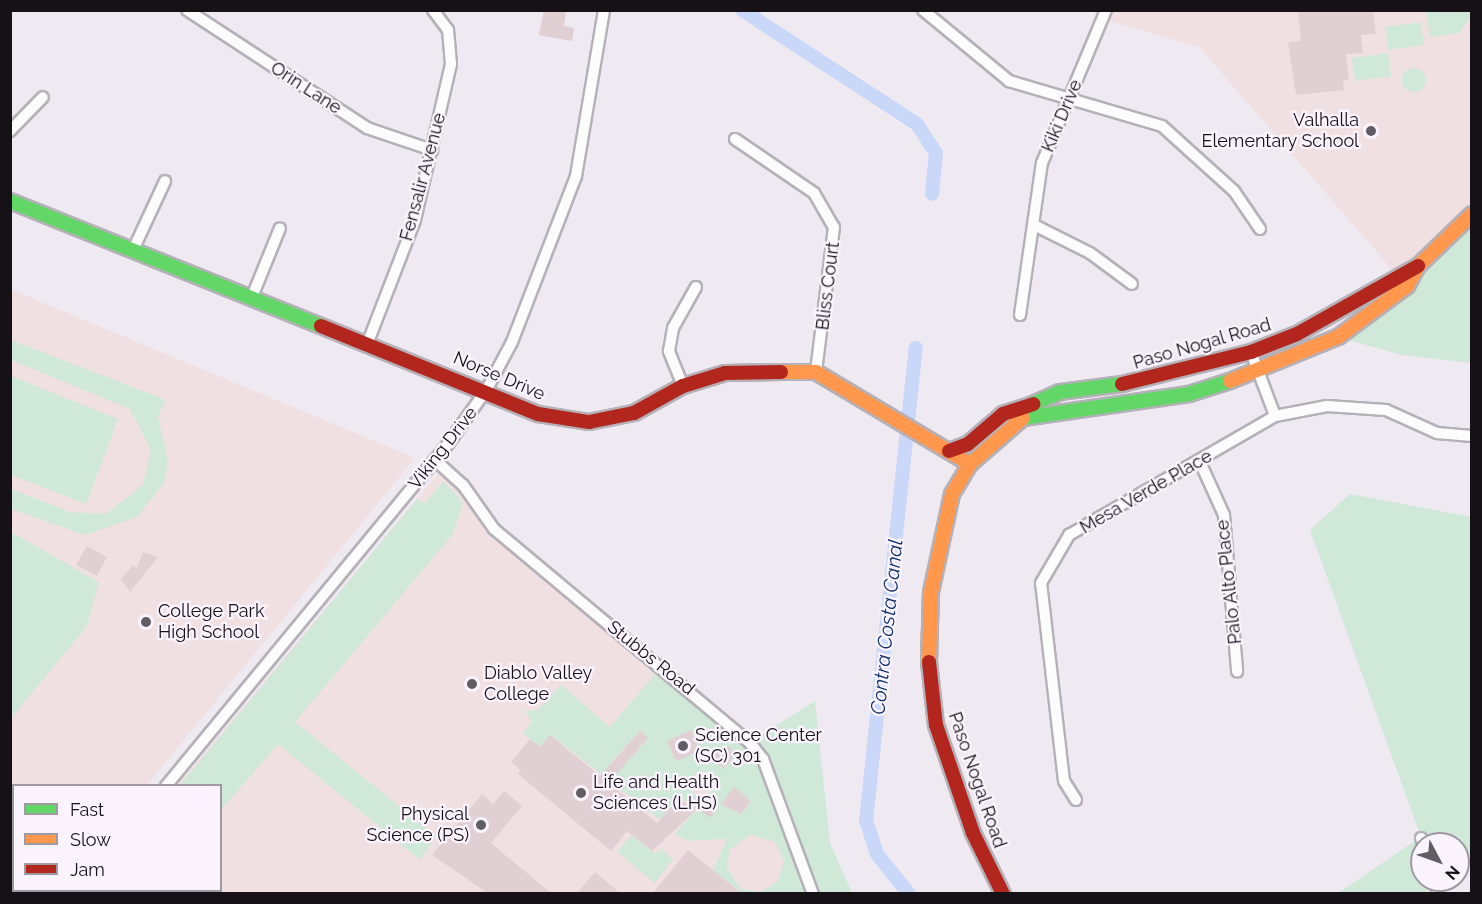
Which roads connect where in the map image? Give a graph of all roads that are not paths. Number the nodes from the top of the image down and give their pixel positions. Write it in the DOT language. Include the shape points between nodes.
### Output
graph roads {
  1 [pos="187,10"];
  2 [pos="433,10"];
  3 [pos="603,10"];
  4 [pos="923,10"];
  5 [pos="1106,10"];
  6 [pos="43,97"];
  7 [pos="1069,98"];
  8 [pos="10,131"];
  9 [pos="735,139"];
  10 [pos="432,150"];
  11 [pos="165,181"];
  12 [pos="10,201"];
  13 [pos="1472,214"];
  14 [pos="1036,226"];
  15 [pos="280,228"];
  16 [pos="1260,229"];
  17 [pos="133,250"];
  18 [pos="1418,266"];
  19 [pos="1132,284"];
  20 [pos="696,287"];
  21 [pos="252,297"];
  22 [pos="1020,315"];
  23 [pos="368,342"];
  24 [pos="1251,352"];
  25 [pos="816,372"];
  26 [pos="1258,372"];
  27 [pos="683,386"];
  28 [pos="487,389"];
  29 [pos="1033,404"];
  30 [pos="1275,416"];
  31 [pos="1023,418"];
  32 [pos="1472,436"];
  33 [pos="950,451"];
  34 [pos="435,460"];
  35 [pos="1200,462"];
  36 [pos="970,464"];
  37 [pos="1238,671"];
  38 [pos="168,784"];
  39 [pos="1076,800"];
  40 [pos="813,894"];
  41 [pos="1003,894"];
  1 -- 10 [label="street, Orin Lane" via="367,128"];
  2 -- 10 [label="street, Fensalir Avenue" via="448,30 451,64"];
  3 -- 28 [label="street, Viking Drive" via="576,176 512,342"];
  4 -- 7 [label="street" via="1009,81"];
  5 -- 7 [label="street, Kiki Drive"];
  6 -- 8 [label="street"];
  7 -- 14 [label="street, Kiki Drive" via="1042,163"];
  7 -- 16 [label="street" via="1162,126 1234,191"];
  9 -- 25 [label="street, Bliss Court" via="814,193 834,227"];
  10 -- 23 [label="street, Fensalir Avenue" via="415,220"];
  11 -- 17 [label="street"];
  12 -- 17 [label="street, Norse Drive"];
  13 -- 18 [label="street, Paso Nogal Road"];
  14 -- 19 [label="street" via="1090,253"];
  14 -- 22 [label="street, Kiki Drive"];
  15 -- 21 [label="street"];
  17 -- 21 [label="street, Norse Drive"];
  18 -- 24 [label="street, Paso Nogal Road" via="1297,334"];
  18 -- 26 [label="street, Paso Nogal Road" via="1407,286 1338,337"];
  20 -- 27 [label="street" via="673,328 669,351"];
  21 -- 23 [label="street, Norse Drive"];
  23 -- 28 [label="street, Norse Drive"];
  24 -- 26 [label="street"];
  24 -- 29 [label="street, Paso Nogal Road" via="1139,382 1060,392"];
  25 -- 27 [label="street, Norse Drive" via="725,373"];
  25 -- 33 [label="street"];
  26 -- 30 [label="street"];
  26 -- 31 [label="street, Paso Nogal Road" via="1189,394"];
  27 -- 28 [label="street, Norse Drive" via="634,413 589,422 538,414"];
  28 -- 34 [label="street, Viking Drive"];
  29 -- 31 [label="street, Paso Nogal Road"];
  29 -- 33 [label="street" via="1003,414 968,444"];
  30 -- 32 [label="street" via="1328,406 1386,410 1437,432"];
  30 -- 35 [label="street, Mesa Verde Place"];
  31 -- 36 [label="street, Paso Nogal Road"];
  33 -- 36 [label="street"];
  34 -- 38 [label="street, Viking Drive"];
  34 -- 40 [label="street, Stubbs Road" via="464,484 494,529 750,743 763,759"];
  35 -- 37 [label="street, Palo Alto Place" via="1224,515"];
  35 -- 39 [label="street, Mesa Verde Place" via="1069,535 1041,583 1064,781"];
  36 -- 41 [label="street, Paso Nogal Road" via="941,526 931,592 928,679 936,725 969,822"];
}
